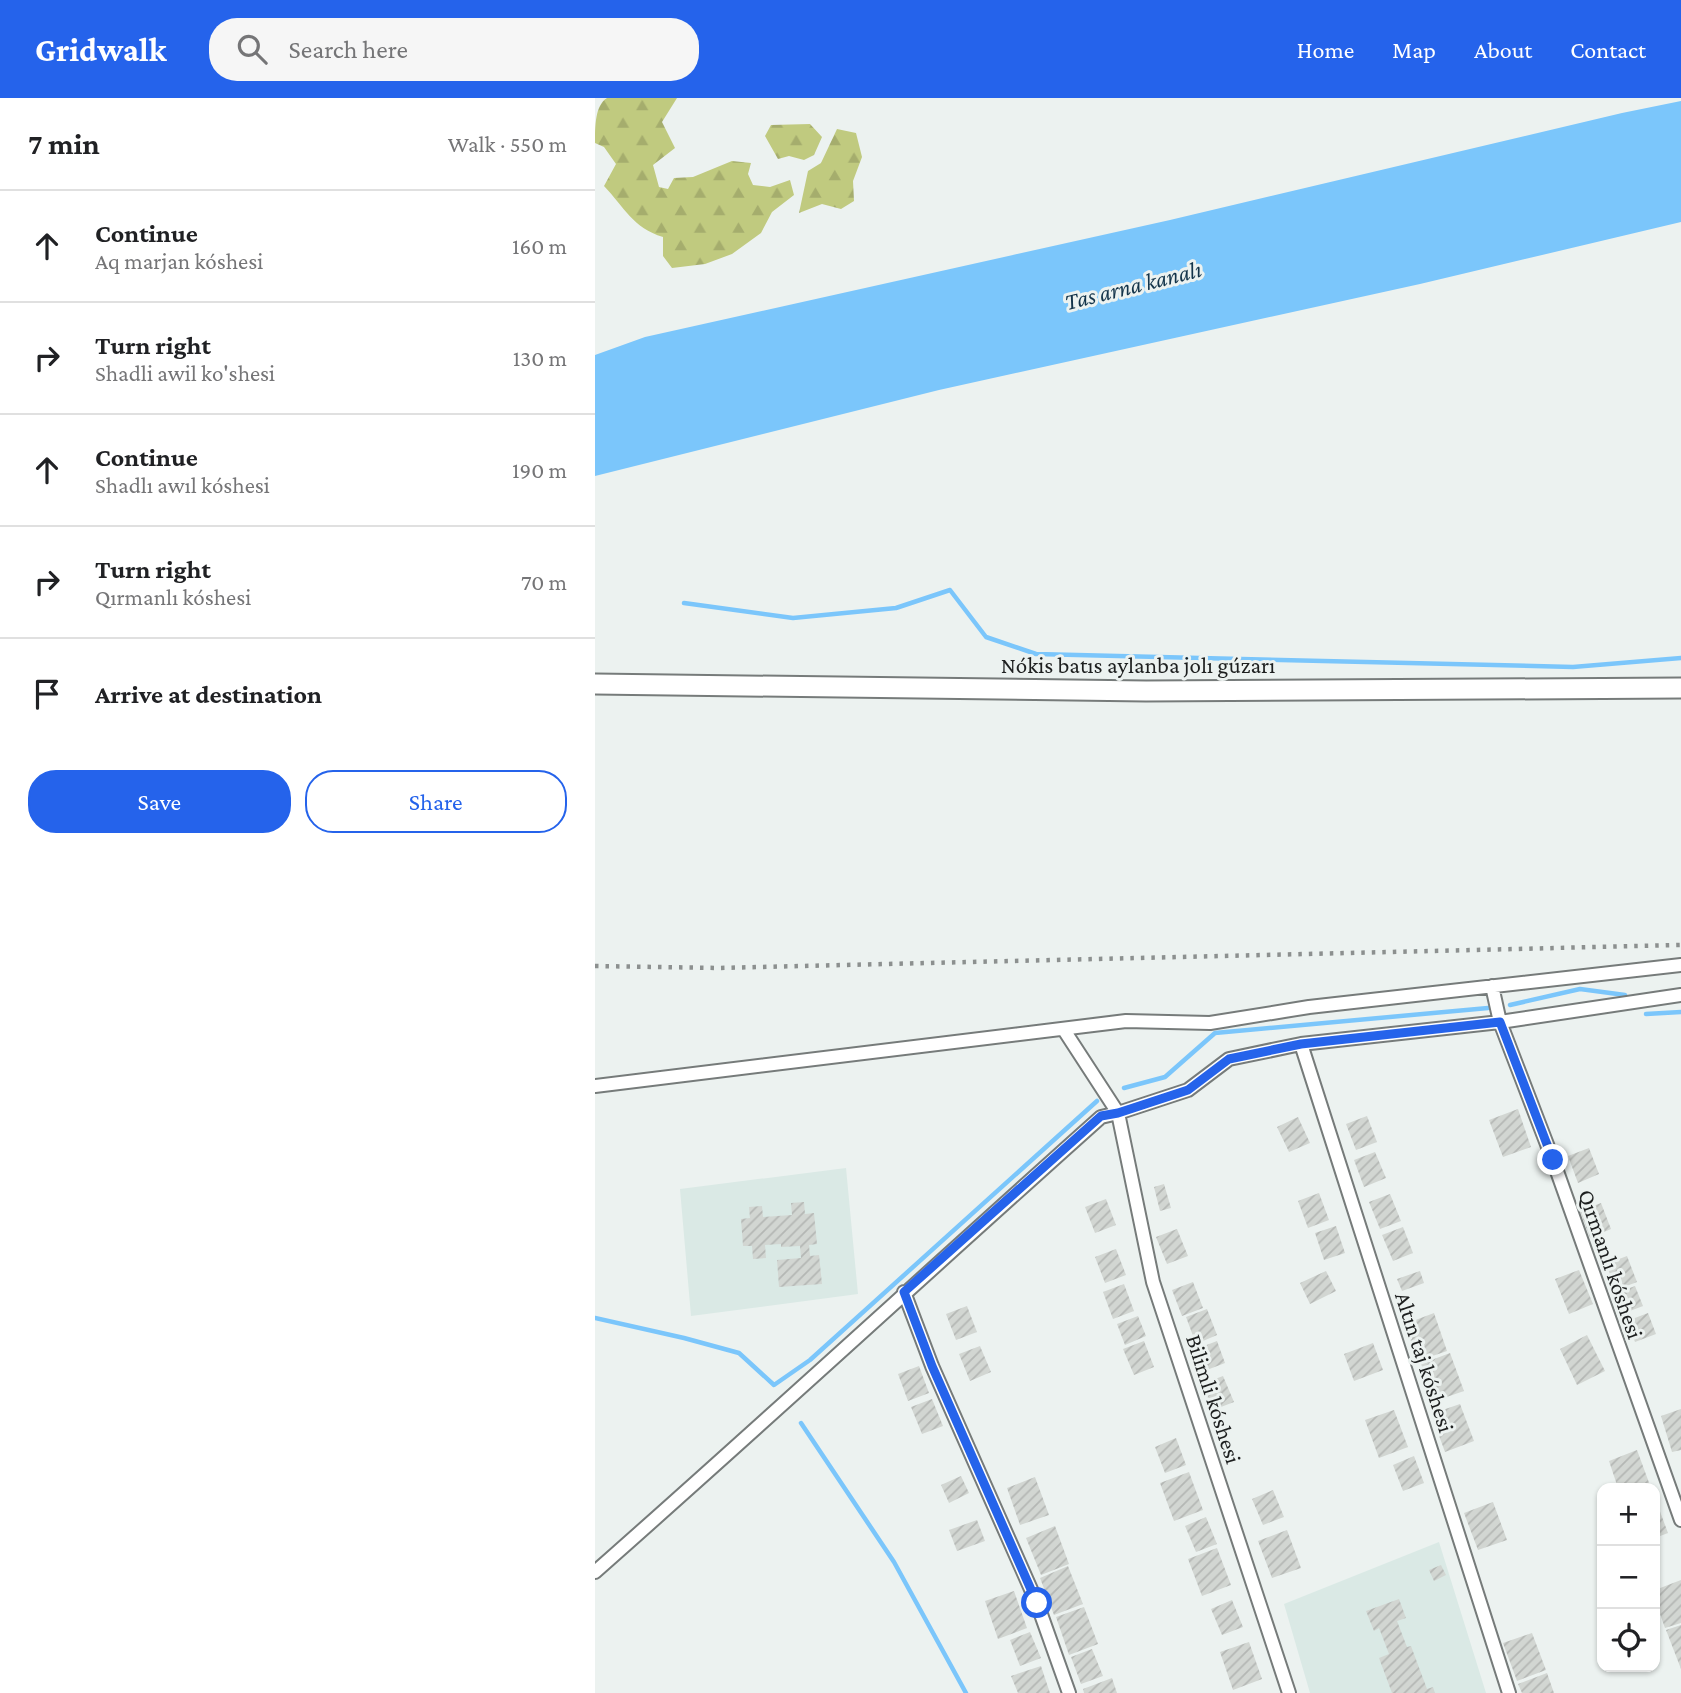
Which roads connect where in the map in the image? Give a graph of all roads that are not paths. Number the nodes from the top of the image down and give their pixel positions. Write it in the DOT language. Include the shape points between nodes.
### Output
graph roads {
  1 [pos="595,684"];
  2 [pos="1681,688"];
  3 [pos="1681,964"];
  4 [pos="1492,986"];
  5 [pos="1681,995"];
  6 [pos="1500,1022"];
  7 [pos="1063,1030"];
  8 [pos="1301,1044"];
  9 [pos="595,1086"];
  10 [pos="1118,1113"];
  11 [pos="904,1292"];
  12 [pos="1681,1520"];
  13 [pos="595,1572"];
  14 [pos="1069,1693"];
  15 [pos="1289,1693"];
  16 [pos="1509,1693"];
  1 -- 2 [label="main road, Nókis batıs aylanba jolı gúzarı" via="1146,691"];
  3 -- 4 [label="street"];
  4 -- 6 [label="street, Qırmanlı kóshesi"];
  4 -- 7 [label="street" via="1210,1023 1126,1021"];
  5 -- 6 [label="street"];
  6 -- 8 [label="street"];
  6 -- 12 [label="street, Qırmanlı kóshesi"];
  7 -- 9 [label="street"];
  7 -- 10 [label="street"];
  8 -- 10 [label="street" via="1229,1059 1188,1090"];
  8 -- 16 [label="street, Altın taj kóshesi"];
  10 -- 11 [label="street" via="1101,1116"];
  10 -- 15 [label="street, Bilimli kóshesi" via="1153,1282"];
  11 -- 13 [label="street"];
  11 -- 14 [label="street" via="1037,1603"];
}
